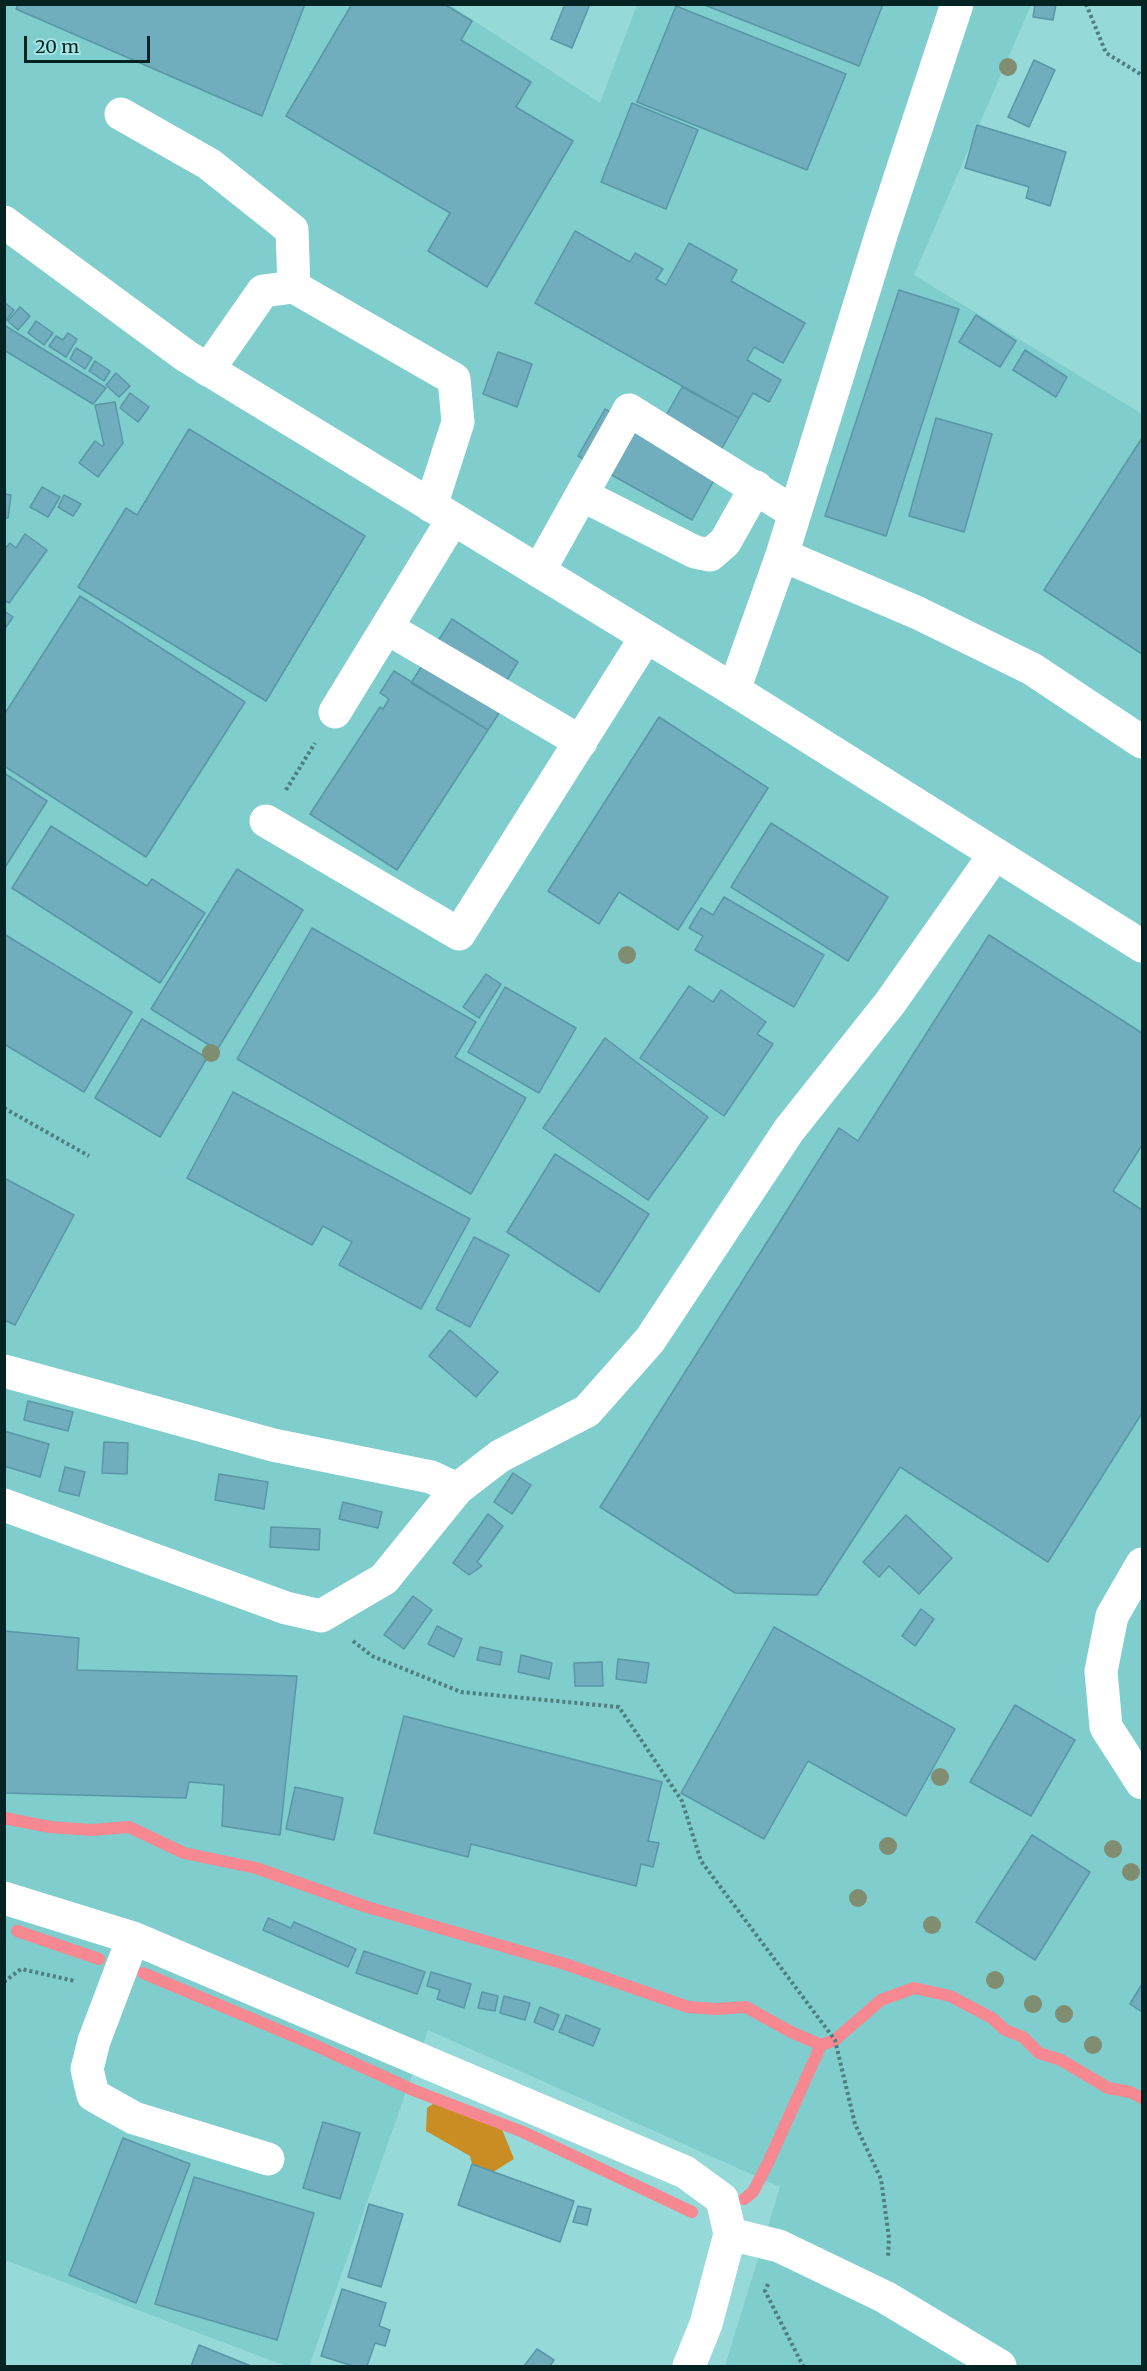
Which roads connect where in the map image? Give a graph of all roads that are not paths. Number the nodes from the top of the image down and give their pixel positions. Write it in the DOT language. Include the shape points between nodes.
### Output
graph roads {
  1 [pos="957,4"];
  2 [pos="121,114"];
  3 [pos="4,222"];
  4 [pos="4,246"];
  5 [pos="48,256"];
  6 [pos="294,287"];
  7 [pos="208,370"];
  8 [pos="756,487"];
  9 [pos="582,495"];
  10 [pos="442,513"];
  11 [pos="795,513"];
  12 [pos="782,555"];
  13 [pos="539,571"];
  14 [pos="387,628"];
  15 [pos="646,637"];
  16 [pos="734,690"];
  17 [pos="335,712"];
  18 [pos="581,741"];
  19 [pos="1143,742"];
  20 [pos="266,822"];
  21 [pos="995,854"];
  22 [pos="1143,946"];
  23 [pos="4,1371"];
  24 [pos="457,1489"];
  25 [pos="4,1505"];
  26 [pos="1143,1564"];
  27 [pos="1143,1784"];
  28 [pos="4,1898"];
  29 [pos="133,1938"];
  30 [pos="268,2159"];
  31 [pos="730,2234"];
  32 [pos="689,2367"];
  33 [pos="1000,2367"];
  1 -- 11 [label="street"];
  2 -- 6 [label="street" via="209,164 292,230"];
  3 -- 5 [label="street"];
  4 -- 5 [label="street"];
  5 -- 7 [label="street"];
  6 -- 7 [label="street" via="263,291"];
  6 -- 10 [label="street" via="454,379 458,422"];
  7 -- 10 [label="street"];
  8 -- 9 [label="street" via="725,542 711,555 695,552"];
  8 -- 9 [label="street" via="629,410"];
  8 -- 11 [label="street"];
  9 -- 13 [label="street"];
  10 -- 13 [label="street"];
  10 -- 14 [label="street"];
  11 -- 12 [label="street"];
  12 -- 16 [label="street"];
  12 -- 19 [label="street" via="918,613 1032,669"];
  13 -- 15 [label="street"];
  14 -- 17 [label="street"];
  14 -- 18 [label="street"];
  15 -- 16 [label="street"];
  15 -- 18 [label="street"];
  16 -- 21 [label="street"];
  18 -- 20 [label="street" via="459,934"];
  21 -- 22 [label="street"];
  21 -- 24 [label="street" via="890,1003 789,1130 650,1340 587,1411 500,1456"];
  23 -- 24 [label="street" via="273,1445 431,1477"];
  24 -- 25 [label="street" via="384,1579 321,1616 285,1608"];
  26 -- 27 [label="street" via="1112,1616 1101,1671 1106,1727"];
  28 -- 29 [label="street"];
  29 -- 30 [label="street" via="87,2069 93,2095 134,2118"];
  29 -- 31 [label="street" via="685,2172 722,2199"];
  31 -- 32 [label="street" via="706,2324"];
  31 -- 33 [label="street" via="779,2246 885,2296"];
}
